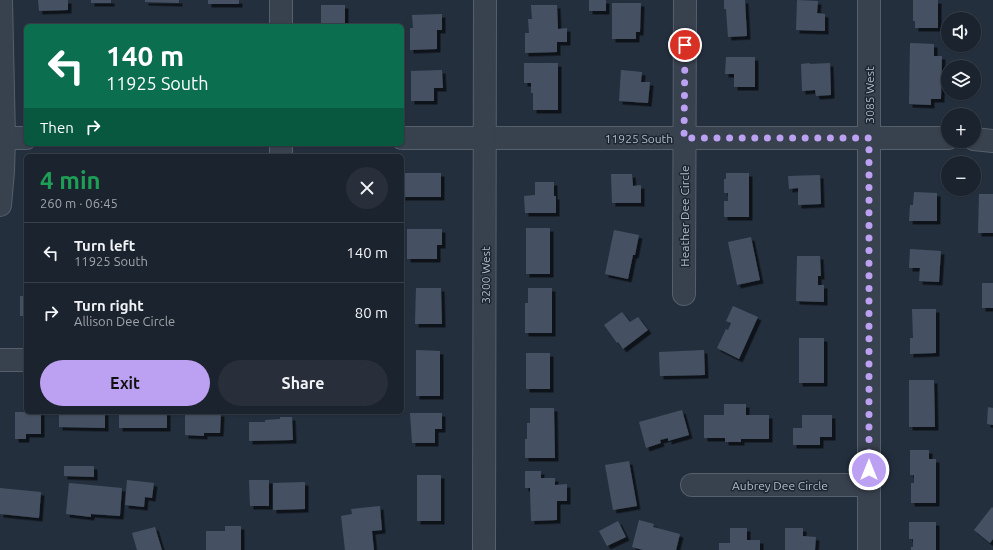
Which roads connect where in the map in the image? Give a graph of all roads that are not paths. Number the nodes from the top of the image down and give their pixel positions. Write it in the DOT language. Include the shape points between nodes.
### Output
graph roads {
  1 [pos="1,0"];
  2 [pos="281,0"];
  3 [pos="485,0"];
  4 [pos="685,0"];
  5 [pos="869,0"];
  6 [pos="281,24"];
  7 [pos="4,138"];
  8 [pos="24,138"];
  9 [pos="404,138"];
  10 [pos="485,138"];
  11 [pos="684,138"];
  12 [pos="869,138"];
  13 [pos="941,138"];
  14 [pos="981,140"];
  15 [pos="993,141"];
  16 [pos="0,205"];
  17 [pos="684,294"];
  18 [pos="0,360"];
  19 [pos="24,360"];
  20 [pos="692,485"];
  21 [pos="869,485"];
  22 [pos="484,550"];
  23 [pos="869,550"];
  1 -- 7 [label="street"];
  2 -- 6 [label="street"];
  3 -- 10 [label="street, 3200 West"];
  4 -- 11 [label="street, Heather Dee Circle"];
  5 -- 12 [label="street, 3085 West"];
  7 -- 8 [label="street"];
  7 -- 16 [label="street"];
  9 -- 10 [label="street, 11925 South"];
  10 -- 11 [label="street, 11925 South"];
  10 -- 22 [label="street, 3200 West"];
  11 -- 12 [label="street, 11925 South"];
  11 -- 17 [label="street, Heather Dee Circle"];
  12 -- 13 [label="street, 11925 South"];
  12 -- 21 [label="street, 3085 West"];
  14 -- 15 [label="street"];
  18 -- 19 [label="street"];
  20 -- 21 [label="street, Aubrey Dee Circle"];
  21 -- 23 [label="street, 3085 West"];
}
